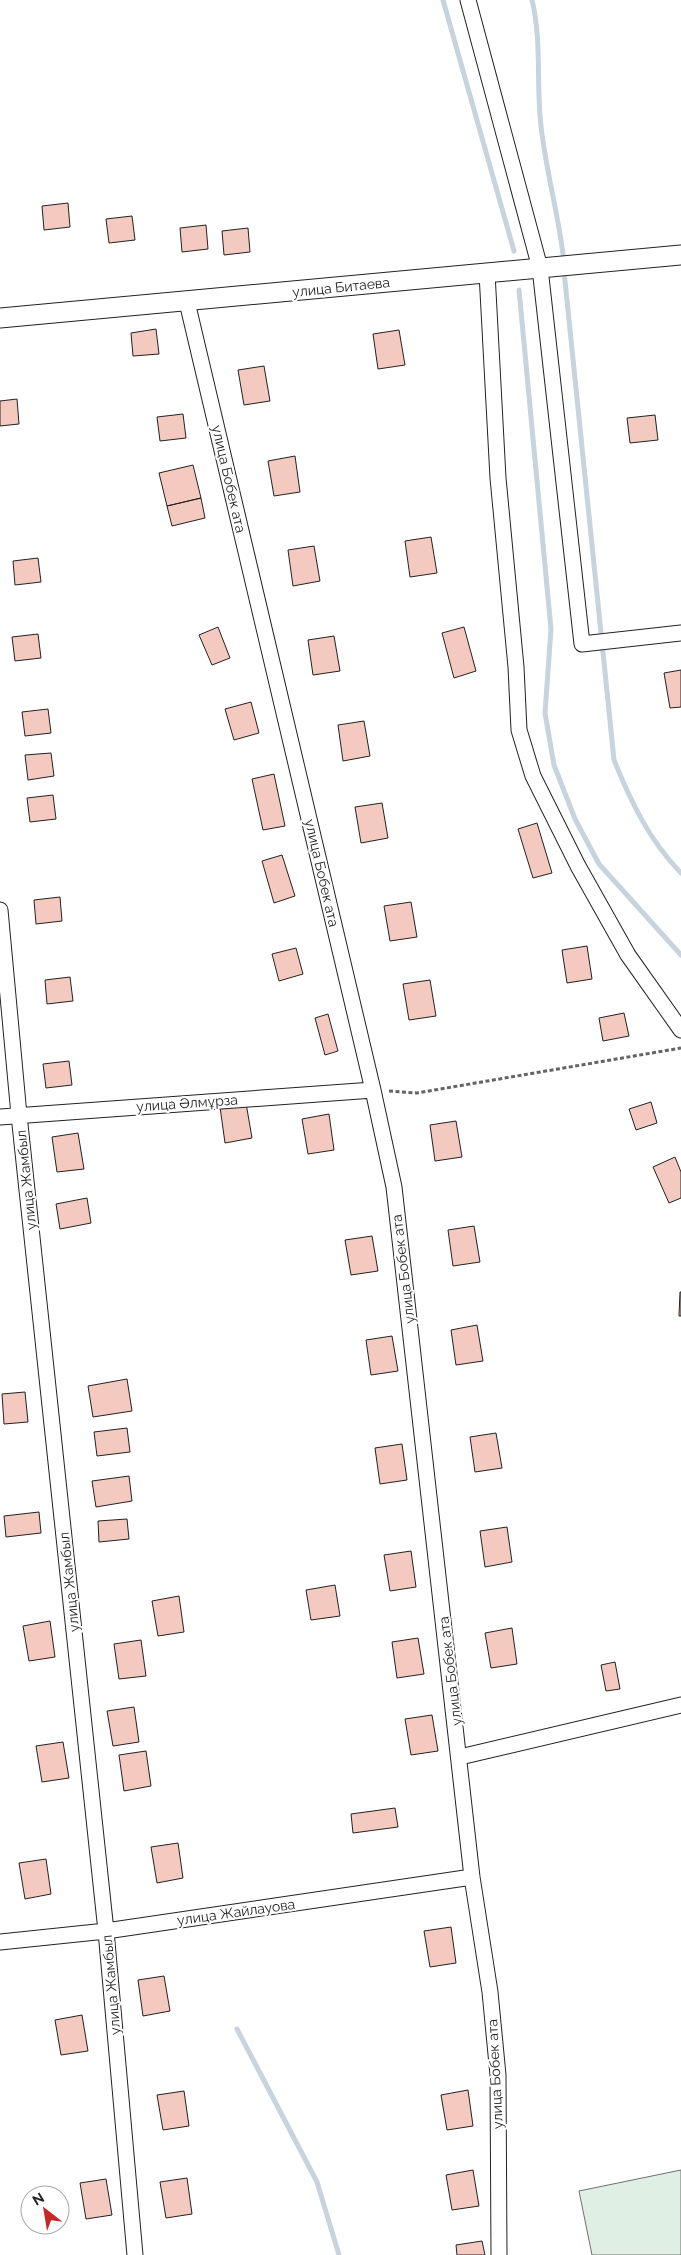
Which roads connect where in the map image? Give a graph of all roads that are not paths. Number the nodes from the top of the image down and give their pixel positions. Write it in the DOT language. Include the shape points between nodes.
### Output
graph roads {
  1 [pos="468,0"];
  2 [pos="681,255"];
  3 [pos="540,268"];
  4 [pos="487,273"];
  5 [pos="187,302"];
  6 [pos="0,318"];
  7 [pos="681,633"];
  8 [pos="0,910"];
  9 [pos="681,1030"];
  10 [pos="373,1090"];
  11 [pos="19,1115"];
  12 [pos="0,1117"];
  13 [pos="681,1705"];
  14 [pos="460,1757"];
  15 [pos="472,1877"];
  16 [pos="106,1931"];
  17 [pos="0,1942"];
  18 [pos="134,2255"];
  19 [pos="499,2255"];
  1 -- 3 [label="street"];
  2 -- 3 [label="street, улица Битаева"];
  3 -- 4 [label="street, улица Битаева"];
  3 -- 7 [label="street" via="582,644"];
  4 -- 5 [label="street, улица Битаева"];
  4 -- 9 [label="street" via="498,478 519,730 533,776 578,866 628,955"];
  5 -- 6 [label="street, улица Битаева"];
  5 -- 10 [label="street, улица Бобек ата"];
  8 -- 11 [label="street, улица Жамбыл"];
  10 -- 11 [label="street, улица Әлмұрза"];
  10 -- 14 [label="street, улица Бобек ата" via="394,1187"];
  11 -- 12 [label="street, улица Әлмұрза"];
  11 -- 16 [label="street, улица Жамбыл"];
  13 -- 14 [label="street"];
  14 -- 15 [label="street, улица Бобек ата"];
  15 -- 16 [label="street, улица Жайлауова"];
  15 -- 19 [label="street, улица Бобек ата" via="490,1992 498,2074"];
  16 -- 17 [label="street, улица Жайлауова"];
  16 -- 18 [label="street, улица Жамбыл"];
}
